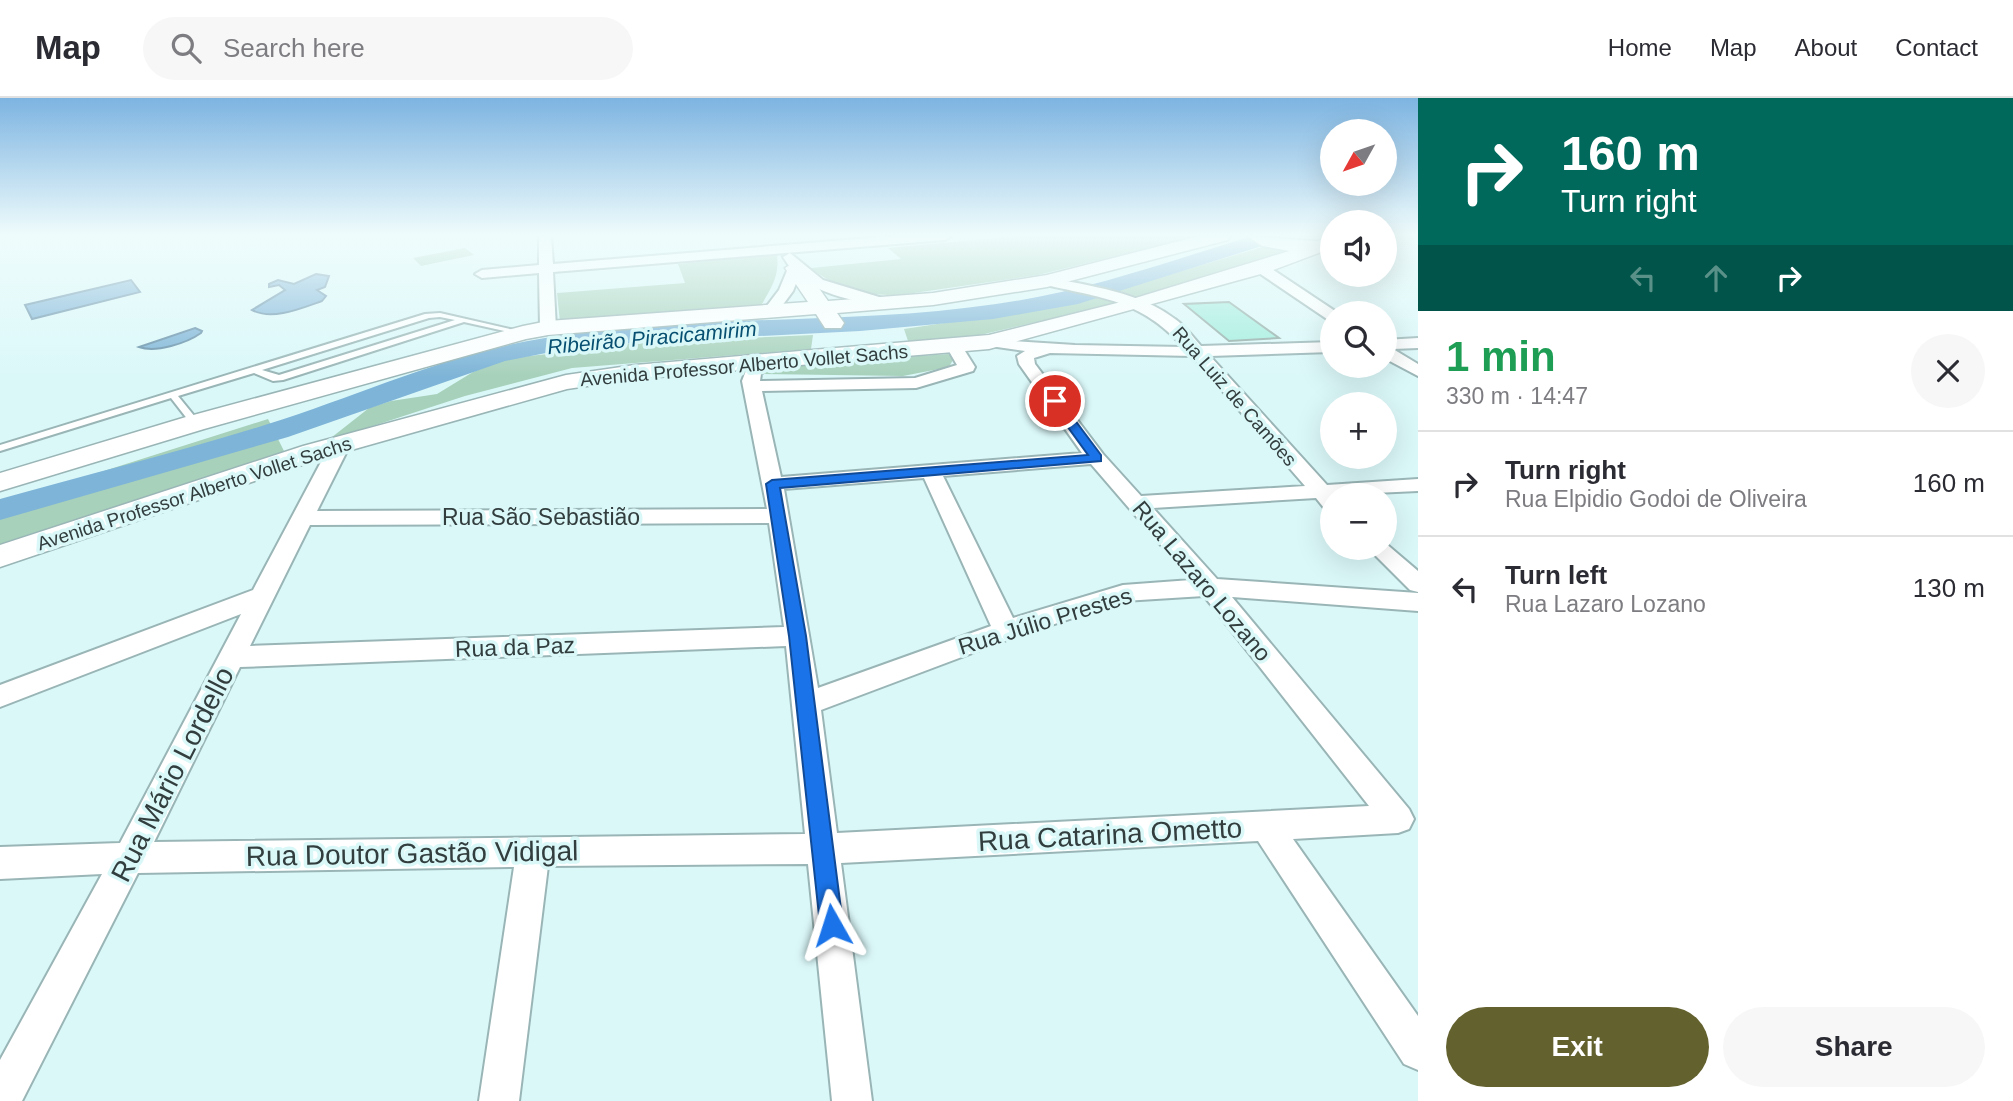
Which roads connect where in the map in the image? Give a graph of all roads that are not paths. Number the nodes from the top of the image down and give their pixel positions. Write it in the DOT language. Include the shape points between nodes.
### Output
graph roads {
  1 [pos="546,283"];
  2 [pos="787,283"];
  3 [pos="807,283"];
  4 [pos="825,283"];
  5 [pos="1049,283"];
  6 [pos="1058,283"];
  7 [pos="1198,283"];
  8 [pos="1283,283"];
  9 [pos="1125,300"];
  10 [pos="884,303"];
  11 [pos="1320,308"];
  12 [pos="771,312"];
  13 [pos="461,321"];
  14 [pos="548,328"];
  15 [pos="837,328"];
  16 [pos="523,333"];
  17 [pos="989,342"];
  18 [pos="1418,343"];
  19 [pos="1397,344"];
  20 [pos="954,346"];
  21 [pos="1320,348"];
  22 [pos="1045,349"];
  23 [pos="1197,353"];
  24 [pos="1397,359"];
  25 [pos="255,370"];
  26 [pos="1418,371"];
  27 [pos="759,374"];
  28 [pos="173,395"];
  29 [pos="195,423"];
  30 [pos="340,445"];
  31 [pos="0,448"];
  32 [pos="1096,458"];
  33 [pos="931,472"];
  34 [pos="0,482"];
  35 [pos="772,484"];
  36 [pos="1418,485"];
  37 [pos="1397,488"];
  38 [pos="1320,491"];
  39 [pos="1320,498"];
  40 [pos="1136,503"];
  41 [pos="779,516"];
  42 [pos="303,518"];
  43 [pos="0,556"];
  44 [pos="1392,560"];
  45 [pos="1418,584"];
  46 [pos="1210,587"];
  47 [pos="263,596"];
  48 [pos="1418,602"];
  49 [pos="1006,630"];
  50 [pos="798,636"];
  51 [pos="232,657"];
  52 [pos="0,696"];
  53 [pos="806,704"];
  54 [pos="1398,819"];
  55 [pos="1266,826"];
  56 [pos="823,849"];
  57 [pos="533,851"];
  58 [pos="129,858"];
  59 [pos="0,863"];
  60 [pos="1418,1050"];
  61 [pos="0,1101"];
  62 [pos="499,1101"];
  63 [pos="852,1101"];
  1 -- 14 [label="street"];
  2 -- 12 [label="street"];
  3 -- 15 [label="main road"];
  4 -- 10 [label="street"];
  5 -- 10 [label="main road, Avenida Professor Alberto Vollet Sachs"];
  6 -- 9 [label="street, Rua Luiz de Camões"];
  7 -- 9 [label="main road, Avenida Professor Alberto Vollet Sachs"];
  8 -- 11 [label="street"];
  9 -- 17 [label="main road, Avenida Professor Alberto Vollet Sachs"];
  9 -- 23 [label="street, Rua Luiz de Camões" via="1171,323"];
  10 -- 15 [label="main road, Avenida Professor Alberto Vollet Sachs"];
  12 -- 14 [label="main road, Avenida Professor Alberto Vollet Sachs"];
  12 -- 15 [label="main road, Avenida Professor Alberto Vollet Sachs"];
  13 -- 16 [label="lane"];
  13 -- 25 [label="lane" via="428,316"];
  13 -- 25 [label="lane" via="280,377"];
  14 -- 16 [label="main road, Avenida Professor Alberto Vollet Sachs"];
  15 -- 20 [label="main road, Avenida Professor Alberto Vollet Sachs"];
  15 -- 27 [label="main road, Avenida Professor Alberto Vollet Sachs"];
  16 -- 29 [label="main road, Avenida Professor Alberto Vollet Sachs"];
  17 -- 20 [label="main road, Avenida Professor Alberto Vollet Sachs"];
  17 -- 22 [label="street"];
  18 -- 19 [label="street"];
  20 -- 27 [label="street" via="967,367 916,383"];
  21 -- 23 [label="street"];
  22 -- 23 [label="street"];
  22 -- 32 [label="street, Rua Lazaro Lozano" via="1025,356 1027,364"];
  23 -- 38 [label="street, Rua Luiz de Camões"];
  24 -- 26 [label="street"];
  25 -- 28 [label="lane"];
  27 -- 30 [label="main road, Avenida Professor Alberto Vollet Sachs" via="635,372 566,382"];
  27 -- 35 [label="street"];
  28 -- 29 [label="lane"];
  28 -- 31 [label="lane"];
  29 -- 34 [label="main road, Avenida Professor Alberto Vollet Sachs"];
  30 -- 42 [label="street, Rua Mário Lordello"];
  30 -- 43 [label="main road, Avenida Professor Alberto Vollet Sachs"];
  32 -- 33 [label="street"];
  32 -- 40 [label="street, Rua Lazaro Lozano"];
  33 -- 35 [label="street"];
  33 -- 49 [label="street"];
  35 -- 41 [label="street"];
  36 -- 37 [label="street"];
  39 -- 40 [label="street"];
  40 -- 46 [label="street, Rua Lazaro Lozano"];
  41 -- 42 [label="street, Rua São Sebastião"];
  41 -- 50 [label="street"];
  42 -- 47 [label="street, Rua Mário Lordello"];
  44 -- 45 [label="street"];
  46 -- 48 [label="street, Rua Júlio Prestes"];
  46 -- 49 [label="street, Rua Júlio Prestes" via="1123,593"];
  46 -- 54 [label="street, Rua Lazaro Lozano"];
  47 -- 51 [label="street, Rua Mário Lordello"];
  47 -- 52 [label="street"];
  49 -- 53 [label="street, Rua Júlio Prestes"];
  50 -- 51 [label="street, Rua da Paz"];
  50 -- 53 [label="street"];
  51 -- 58 [label="street, Rua Mário Lordello"];
  53 -- 56 [label="street"];
  54 -- 55 [label="street, Rua Catarina Ometto"];
  55 -- 56 [label="street, Rua Catarina Ometto"];
  55 -- 60 [label="street"];
  56 -- 57 [label="street, Rua Doutor Gastão Vidigal"];
  56 -- 63 [label="street"];
  57 -- 58 [label="street, Rua Doutor Gastão Vidigal"];
  57 -- 62 [label="street"];
  58 -- 59 [label="street, Rua Doutor Gastão Vidigal"];
  58 -- 61 [label="street, Rua Mário Lordello"];
}
